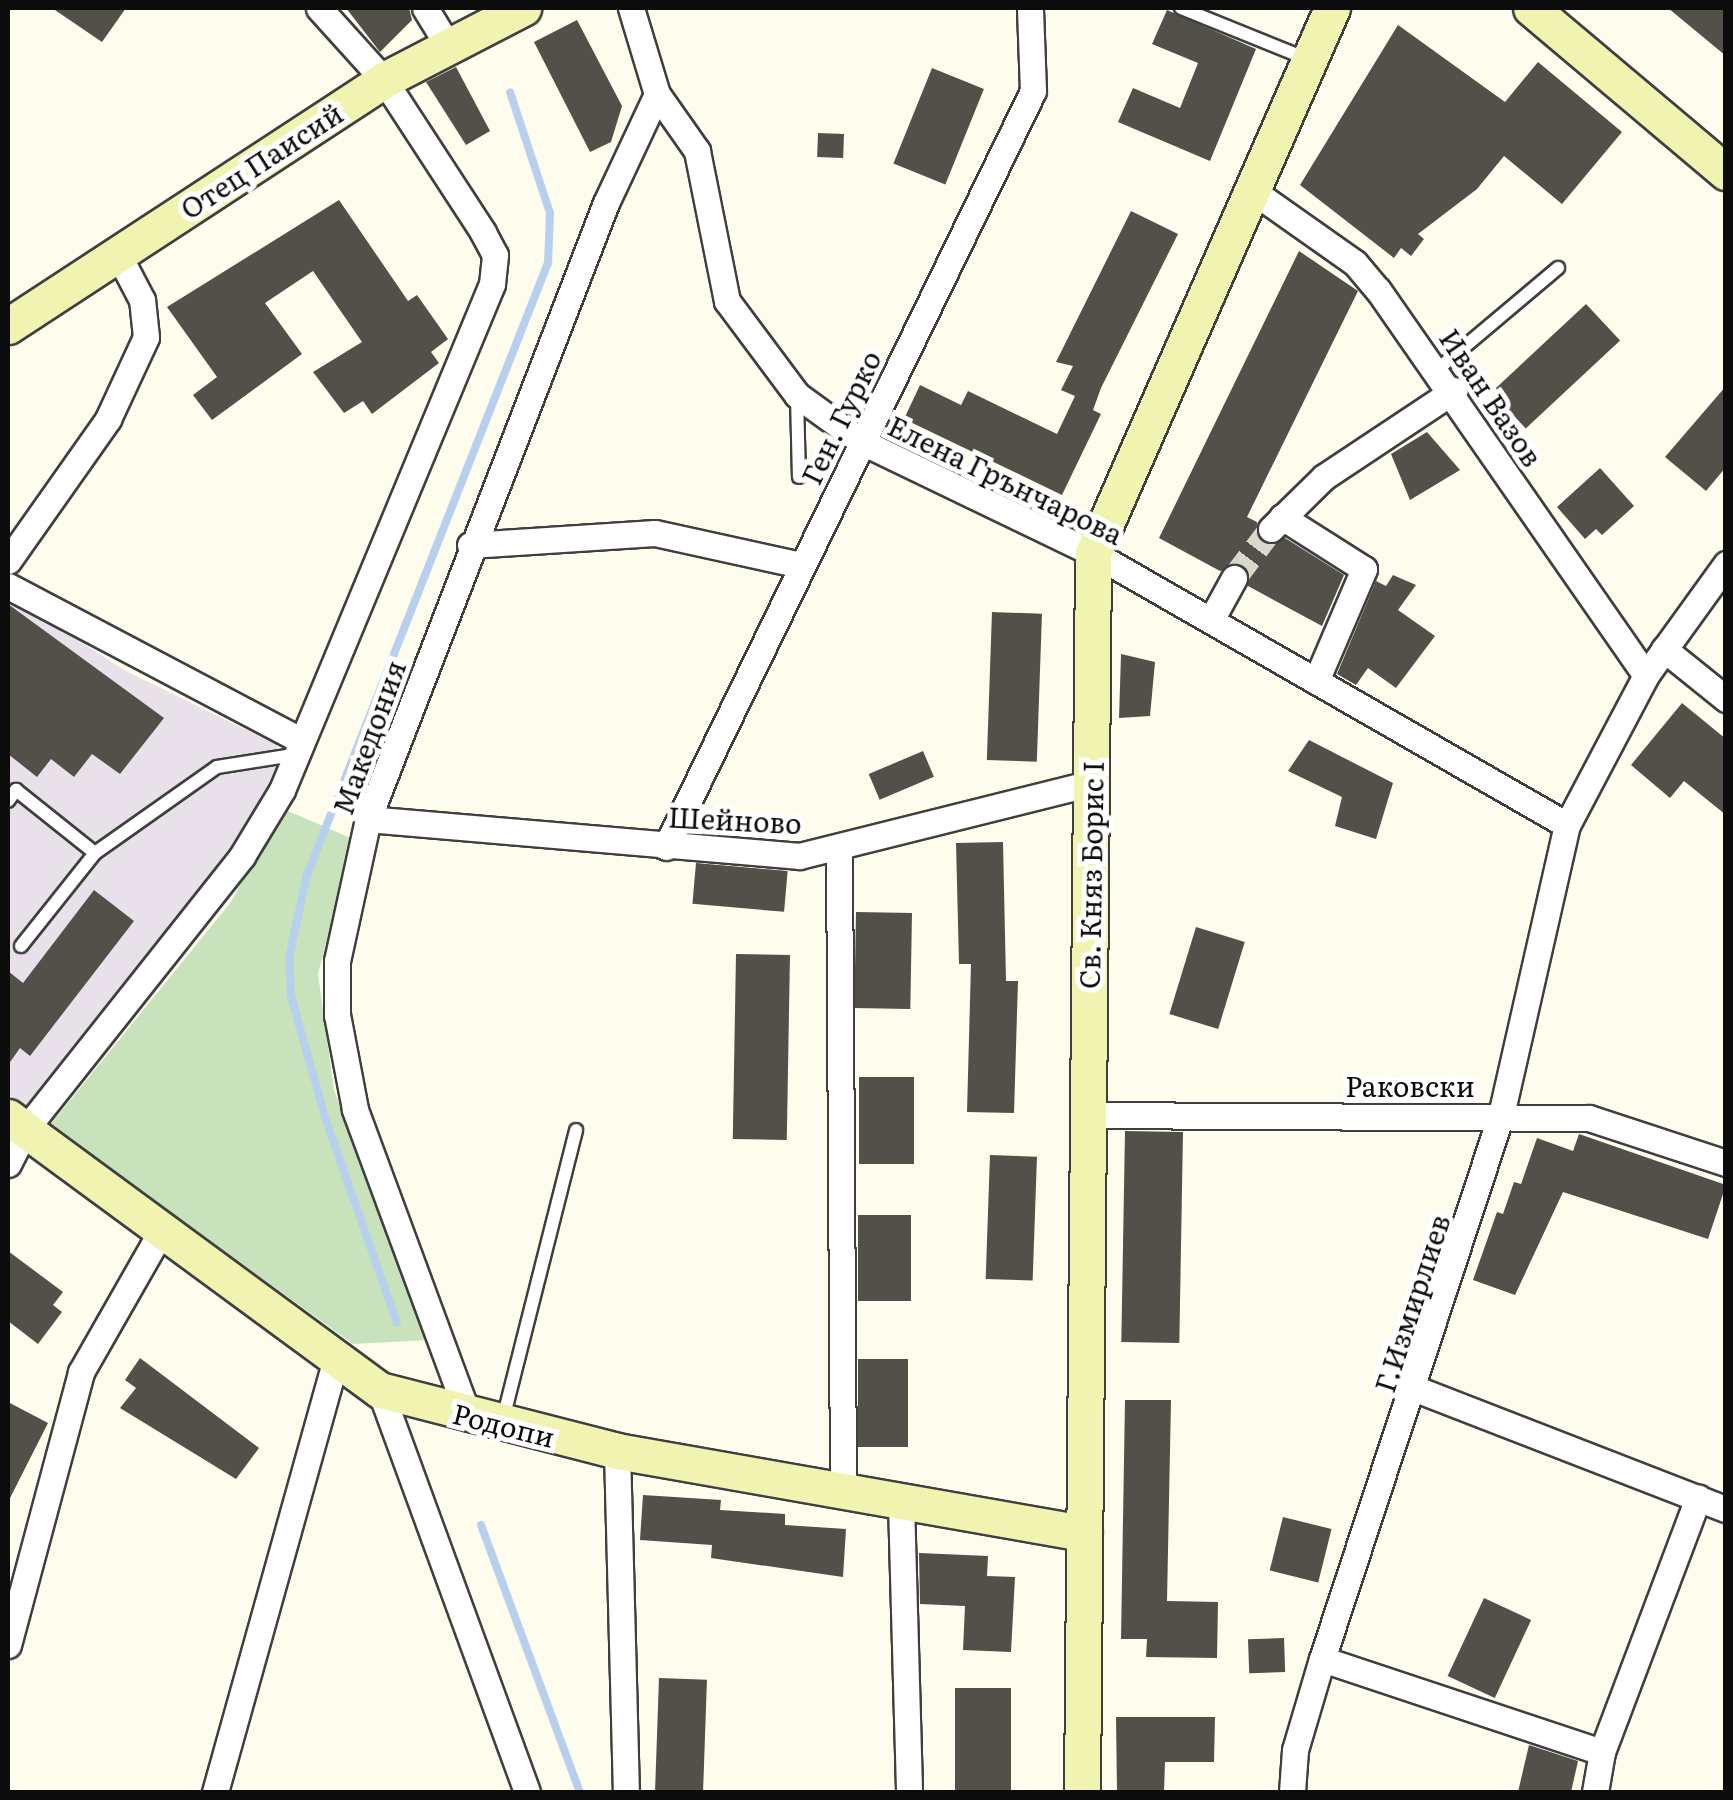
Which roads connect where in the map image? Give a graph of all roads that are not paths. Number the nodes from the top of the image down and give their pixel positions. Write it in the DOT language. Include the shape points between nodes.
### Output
graph roads {
  1 [pos="319,8"];
  2 [pos="424,8"];
  3 [pos="522,8"];
  4 [pos="630,8"];
  5 [pos="1030,8"];
  6 [pos="1181,8"];
  7 [pos="1332,8"];
  8 [pos="1531,8"];
  9 [pos="476,13"];
  10 [pos="449,47"];
  11 [pos="1305,58"];
  12 [pos="384,80"];
  13 [pos="657,94"];
  14 [pos="1726,172"];
  15 [pos="1250,188"];
  16 [pos="118,254"];
  17 [pos="1558,268"];
  18 [pos="8,326"];
  19 [pos="1438,368"];
  20 [pos="1455,390"];
  21 [pos="797,395"];
  22 [pos="862,442"];
  23 [pos="799,477"];
  24 [pos="470,545"];
  25 [pos="1093,553"];
  26 [pos="8,561"];
  27 [pos="800,564"];
  28 [pos="1726,564"];
  29 [pos="1234,578"];
  30 [pos="8,586"];
  31 [pos="1211,620"];
  32 [pos="1664,650"];
  33 [pos="1646,675"];
  34 [pos="1316,680"];
  35 [pos="1726,698"];
  36 [pos="296,747"];
  37 [pos="1091,783"];
  38 [pos="8,801"];
  39 [pos="368,819"];
  40 [pos="1566,824"];
  41 [pos="666,847"];
  42 [pos="839,848"];
  43 [pos="95,853"];
  44 [pos="21,946"];
  45 [pos="1088,1115"];
  46 [pos="1501,1115"];
  47 [pos="16,1124"];
  48 [pos="576,1130"];
  49 [pos="1726,1163"];
  50 [pos="8,1164"];
  51 [pos="161,1232"];
  52 [pos="334,1362"];
  53 [pos="1416,1389"];
  54 [pos="380,1390"];
  55 [pos="485,1422"];
  56 [pos="617,1451"];
  57 [pos="843,1492"];
  58 [pos="1698,1498"];
  59 [pos="901,1503"];
  60 [pos="1726,1509"];
  61 [pos="1084,1533"];
  62 [pos="8,1645"];
  63 [pos="1322,1659"];
  64 [pos="1602,1752"];
  65 [pos="215,1792"];
  66 [pos="528,1792"];
  67 [pos="626,1792"];
  68 [pos="909,1792"];
  69 [pos="1082,1792"];
  70 [pos="1292,1792"];
  71 [pos="1595,1792"];
  1 -- 12 [label="street"];
  2 -- 10 [label="street"];
  3 -- 10 [label="street, Отец Паисий"];
  4 -- 13 [label="street, Елена Грънчарова"];
  5 -- 22 [label="street, Ген. Гурко" via="1033,91"];
  6 -- 11 [label="lane"];
  7 -- 11 [label="street, Св. Княз Борис I"];
  8 -- 14 [label="street"];
  9 -- 10 [label="lane"];
  10 -- 12 [label="street, Отец Паисий"];
  11 -- 15 [label="street, Св. Княз Борис I"];
  12 -- 16 [label="street, Отец Паисий"];
  12 -- 36 [label="street" via="496,254 492,284"];
  13 -- 21 [label="street, Елена Грънчарова" via="697,151 737,324"];
  13 -- 24 [label="street, Македония"];
  15 -- 19 [label="street, Иван Вазов" via="1356,263"];
  15 -- 25 [label="street, Св. Княз Борис I"];
  16 -- 18 [label="street, Отец Паисий"];
  16 -- 26 [label="street" via="147,319 139,357 108,419"];
  17 -- 19 [label="lane"];
  19 -- 20 [label="street, Иван Вазов"];
  20 -- 33 [label="street, Иван Вазов"];
  20 -- 34 [label="street" via="1324,477 1276,523 1364,569"];
  21 -- 22 [label="street, Елена Грънчарова"];
  21 -- 23 [label="lane"];
  22 -- 25 [label="street, Елена Грънчарова"];
  22 -- 27 [label="street, Ген. Гурко"];
  24 -- 27 [label="street" via="655,533"];
  24 -- 39 [label="street, Македония"];
  25 -- 31 [label="street, Елена Грънчарова"];
  25 -- 37 [label="street, Св. Княз Борис I"];
  27 -- 41 [label="street, Ген. Гурко"];
  28 -- 32 [label="street, Г.Измирлиев"];
  29 -- 31 [label="street"];
  30 -- 36 [label="street"];
  31 -- 34 [label="street, Елена Грънчарова"];
  32 -- 33 [label="street, Г.Измирлиев"];
  32 -- 35 [label="street"];
  33 -- 40 [label="street, Г.Измирлиев"];
  34 -- 40 [label="street, Елена Грънчарова"];
  36 -- 43 [label="lane" via="217,767"];
  36 -- 47 [label="street" via="242,856"];
  37 -- 42 [label="street, Шейново"];
  37 -- 45 [label="street, Св. Княз Борис I"];
  38 -- 43 [label="lane" via="16,790"];
  39 -- 41 [label="street, Шейново"];
  39 -- 55 [label="street, Македония" via="337,960 345,1063 385,1199"];
  40 -- 46 [label="street, Г.Измирлиев"];
  41 -- 42 [label="street, Шейново" via="799,856"];
  42 -- 57 [label="street"];
  43 -- 44 [label="lane"];
  45 -- 46 [label="street, Раковски"];
  45 -- 61 [label="street, Св. Княз Борис I"];
  46 -- 49 [label="street, Раковски" via="1589,1118"];
  46 -- 53 [label="street, Г.Измирлиев"];
  47 -- 50 [label="street"];
  47 -- 51 [label="street, Родопи"];
  48 -- 55 [label="lane"];
  51 -- 52 [label="street, Родопи"];
  51 -- 62 [label="street" via="81,1372"];
  52 -- 54 [label="street, Родопи"];
  52 -- 65 [label="street"];
  53 -- 58 [label="street"];
  53 -- 63 [label="street, Г.Измирлиев"];
  54 -- 55 [label="street, Родопи"];
  54 -- 66 [label="street"];
  55 -- 56 [label="street, Родопи"];
  56 -- 57 [label="street, Родопи"];
  56 -- 67 [label="street"];
  57 -- 59 [label="street, Родопи"];
  58 -- 60 [label="street"];
  58 -- 64 [label="street"];
  59 -- 61 [label="street, Родопи"];
  59 -- 68 [label="street"];
  61 -- 69 [label="street, Св. Княз Борис I"];
  63 -- 64 [label="street"];
  63 -- 70 [label="street, Г.Измирлиев" via="1295,1750"];
  64 -- 71 [label="street"];
}
